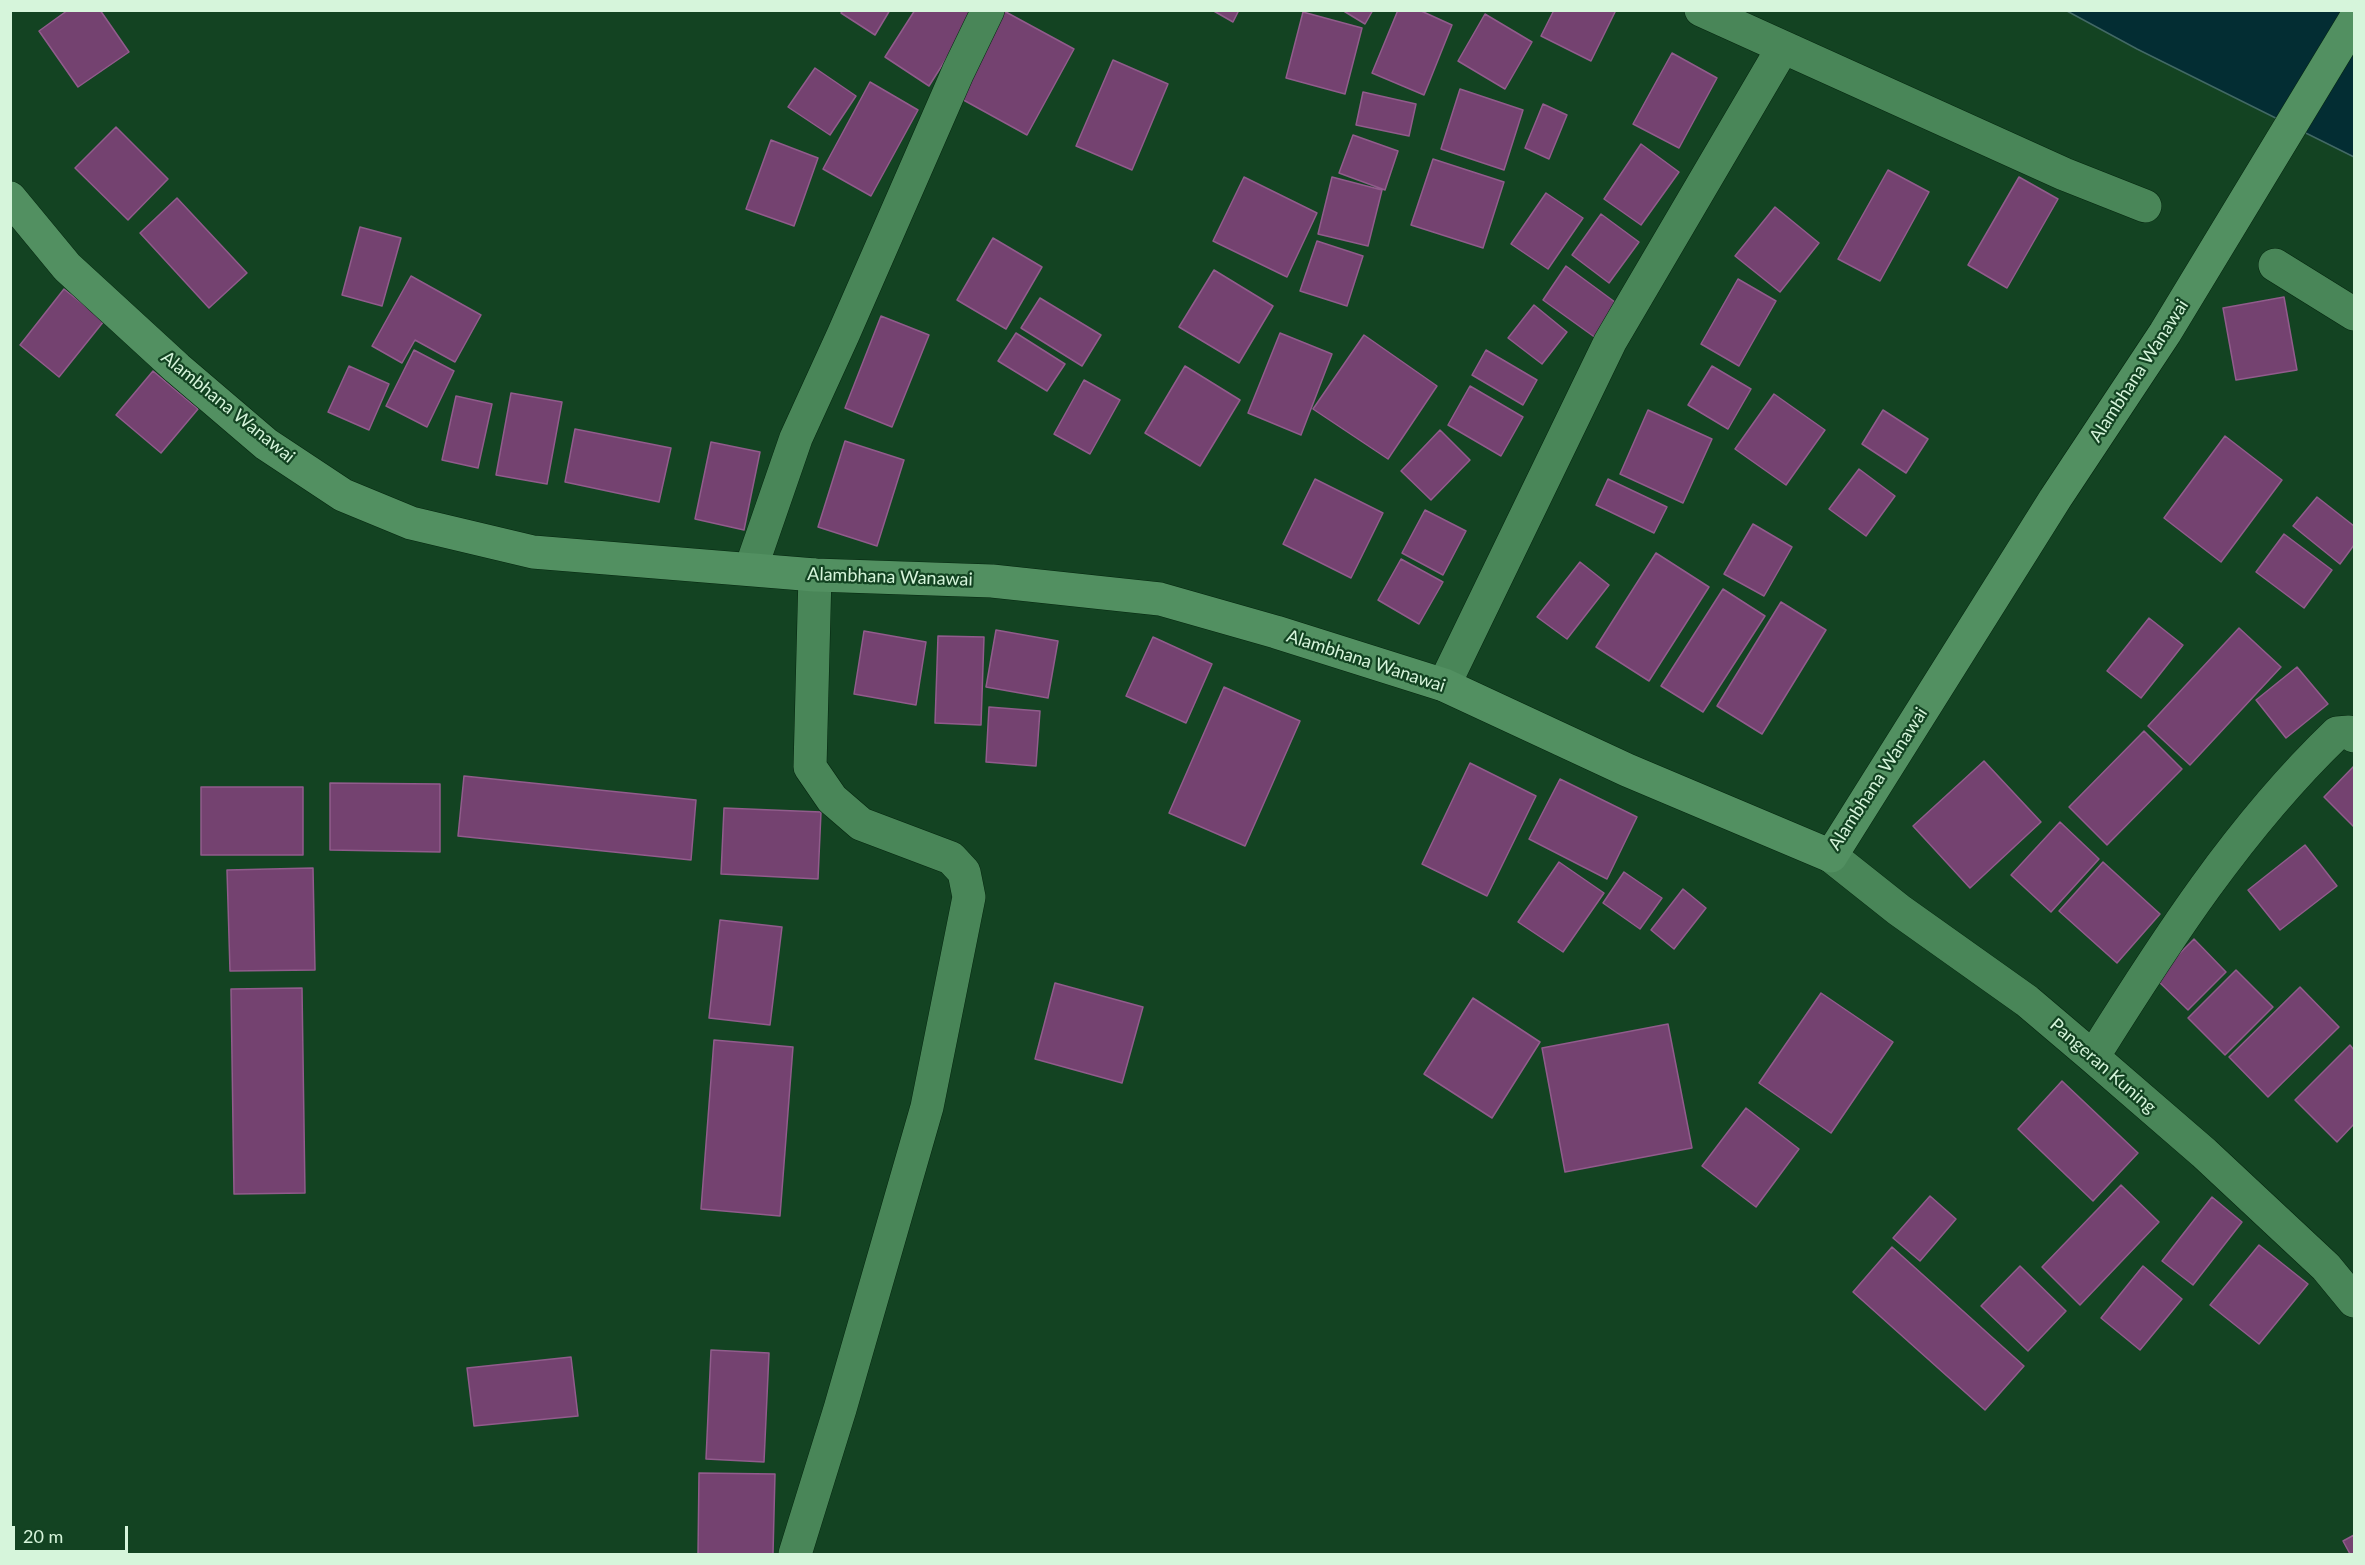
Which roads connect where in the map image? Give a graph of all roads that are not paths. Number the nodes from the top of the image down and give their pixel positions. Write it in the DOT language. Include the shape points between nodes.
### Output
graph roads {
  1 [pos="988,10"];
  2 [pos="1701,10"];
  3 [pos="2355,21"];
  4 [pos="1782,49"];
  5 [pos="10,198"];
  6 [pos="2145,206"];
  7 [pos="2274,265"];
  8 [pos="2355,314"];
  9 [pos="751,568"];
  10 [pos="815,575"];
  11 [pos="1444,685"];
  12 [pos="2355,736"];
  13 [pos="1831,856"];
  14 [pos="2093,1057"];
  15 [pos="2355,1301"];
  16 [pos="795,1554"];
  1 -- 9 [label="street" via="796,438"];
  2 -- 4 [label="street"];
  3 -- 13 [label="main road, Alambhana Wanawai" via="2165,333 2055,499"];
  4 -- 6 [label="street"];
  4 -- 11 [label="street" via="1610,342"];
  5 -- 9 [label="main road, Alambhana Wanawai" via="67,267 177,368 266,444 343,495 411,523 533,552"];
  7 -- 8 [label="street"];
  9 -- 10 [label="main road, Alambhana Wanawai"];
  10 -- 11 [label="main road, Alambhana Wanawai" via="992,581 1160,599"];
  10 -- 16 [label="street" via="810,767 832,799 861,824 951,858 964,872 969,897 927,1107"];
  11 -- 13 [label="main road, Alambhana Wanawai" via="1627,771"];
  12 -- 14 [label="street" via="2337,733 2275,797 2157,955"];
  13 -- 14 [label="street, Pangeran Kuning" via="2027,1001"];
  14 -- 15 [label="street, Pangeran Kuning" via="2239,1185 2326,1267"];
}
